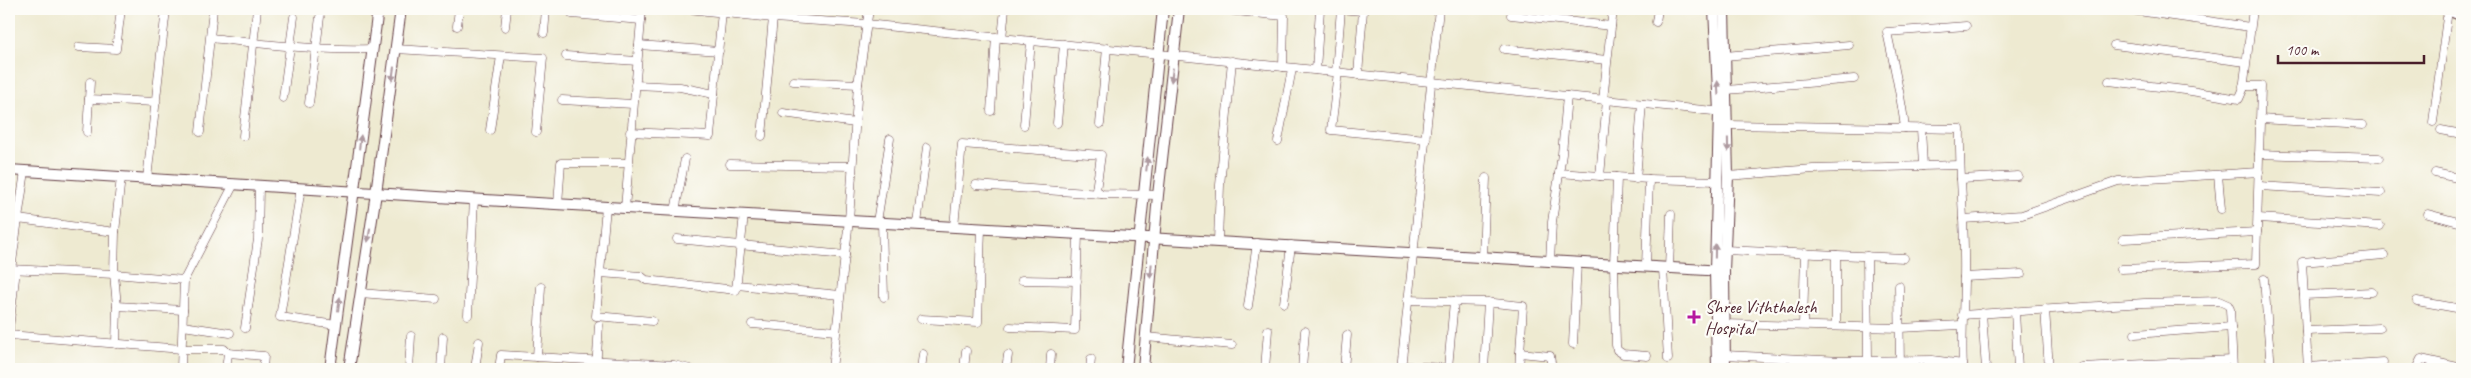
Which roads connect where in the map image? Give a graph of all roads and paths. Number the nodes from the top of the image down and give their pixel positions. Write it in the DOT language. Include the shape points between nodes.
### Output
graph roads {
  1 [pos="121,9"];
  2 [pos="166,9"];
  3 [pos="213,9"];
  4 [pos="257,9"];
  5 [pos="378,9"];
  6 [pos="401,9"];
  7 [pos="459,9"];
  8 [pos="507,9"];
  9 [pos="546,9"];
  10 [pos="642,9"];
  11 [pos="688,9"];
  12 [pos="869,9"];
  13 [pos="1005,9"];
  14 [pos="1163,9"];
  15 [pos="1179,9"];
  16 [pos="1216,9"];
  17 [pos="1320,9"];
  18 [pos="1340,9"];
  19 [pos="1440,9"];
  20 [pos="1613,9"];
  21 [pos="1658,9"];
  22 [pos="1714,9"];
  23 [pos="1724,9"];
  24 [pos="2124,9"];
  25 [pos="2253,9"];
  26 [pos="2447,9"];
  27 [pos="722,12"];
  28 [pos="572,14"];
  29 [pos="1511,15"];
  30 [pos="2462,16"];
  31 [pos="294,17"];
  32 [pos="320,17"];
  33 [pos="773,18"];
  34 [pos="641,20"];
  35 [pos="1656,22"];
  36 [pos="866,24"];
  37 [pos="457,26"];
  38 [pos="1611,26"];
  39 [pos="1966,26"];
  40 [pos="505,27"];
  41 [pos="2250,27"];
  42 [pos="544,33"];
  43 [pos="999,37"];
  44 [pos="210,38"];
  45 [pos="1031,40"];
  46 [pos="253,42"];
  47 [pos="639,44"];
  48 [pos="1064,44"];
  49 [pos="2114,44"];
  50 [pos="1849,45"];
  51 [pos="79,47"];
  52 [pos="290,47"];
  53 [pos="315,48"];
  54 [pos="1107,48"];
  55 [pos="372,49"];
  56 [pos="396,49"];
  57 [pos="1504,49"];
  58 [pos="719,51"];
  59 [pos="1158,54"];
  60 [pos="500,56"];
  61 [pos="566,56"];
  62 [pos="1174,56"];
  63 [pos="1725,56"];
  64 [pos="1607,60"];
  65 [pos="637,61"];
  66 [pos="1232,61"];
  67 [pos="2246,62"];
  68 [pos="1283,67"];
  69 [pos="1292,69"];
  70 [pos="1316,70"];
  71 [pos="1337,72"];
  72 [pos="1358,74"];
  73 [pos="1854,79"];
  74 [pos="2109,81"];
  75 [pos="90,82"];
  76 [pos="794,82"];
  77 [pos="1433,82"];
  78 [pos="858,84"];
  79 [pos="635,85"];
  80 [pos="2243,86"];
  81 [pos="1727,90"];
  82 [pos="714,94"];
  83 [pos="1567,96"];
  84 [pos="283,98"];
  85 [pos="89,99"];
  86 [pos="562,100"];
  87 [pos="1605,100"];
  88 [pos="156,102"];
  89 [pos="309,103"];
  90 [pos="632,104"];
  91 [pos="1642,104"];
  92 [pos="991,111"];
  93 [pos="1723,112"];
  94 [pos="783,113"];
  95 [pos="2260,119"];
  96 [pos="2433,122"];
  97 [pos="855,123"];
  98 [pos="1057,123"];
  99 [pos="1100,124"];
  100 [pos="1728,124"];
  101 [pos="1024,125"];
  102 [pos="2363,125"];
  103 [pos="1905,128"];
  104 [pos="1921,128"];
  105 [pos="490,130"];
  106 [pos="2441,130"];
  107 [pos="86,132"];
  108 [pos="200,132"];
  109 [pos="536,132"];
  110 [pos="630,132"];
  111 [pos="2462,134"];
  112 [pos="243,136"];
  113 [pos="762,136"];
  114 [pos="890,139"];
  115 [pos="1426,139"];
  116 [pos="1278,141"];
  117 [pos="927,147"];
  118 [pos="2259,154"];
  119 [pos="2379,158"];
  120 [pos="685,159"];
  121 [pos="628,163"];
  122 [pos="730,164"];
  123 [pos="1959,165"];
  124 [pos="851,166"];
  125 [pos="1923,166"];
  126 [pos="9,170"];
  127 [pos="25,171"];
  128 [pos="2259,172"];
  129 [pos="1559,173"];
  130 [pos="2435,173"];
  131 [pos="2218,175"];
  132 [pos="1600,176"];
  133 [pos="1728,176"];
  134 [pos="2018,176"];
  135 [pos="121,177"];
  136 [pos="1617,177"];
  137 [pos="1486,178"];
  138 [pos="147,179"];
  139 [pos="1636,179"];
  140 [pos="1649,179"];
  141 [pos="1960,179"];
  142 [pos="2462,179"];
  143 [pos="1717,181"];
  144 [pos="234,184"];
  145 [pos="976,185"];
  146 [pos="259,186"];
  147 [pos="2259,186"];
  148 [pos="301,188"];
  149 [pos="354,191"];
  150 [pos="376,193"];
  151 [pos="2381,193"];
  152 [pos="1102,194"];
  153 [pos="1144,195"];
  154 [pos="1158,196"];
  155 [pos="474,199"];
  156 [pos="558,204"];
  157 [pos="606,207"];
  158 [pos="625,208"];
  159 [pos="2221,209"];
  160 [pos="675,210"];
  161 [pos="744,214"];
  162 [pos="1671,214"];
  163 [pos="2428,214"];
  164 [pos="2258,218"];
  165 [pos="18,219"];
  166 [pos="1963,219"];
  167 [pos="849,220"];
  168 [pos="880,222"];
  169 [pos="2462,223"];
  170 [pos="917,224"];
  171 [pos="954,226"];
  172 [pos="2380,226"];
  173 [pos="981,228"];
  174 [pos="115,232"];
  175 [pos="2257,232"];
  176 [pos="1078,234"];
  177 [pos="1140,238"];
  178 [pos="2123,238"];
  179 [pos="677,239"];
  180 [pos="1154,239"];
  181 [pos="1218,241"];
  182 [pos="1257,243"];
  183 [pos="1291,246"];
  184 [pos="741,247"];
  185 [pos="1725,250"];
  186 [pos="1412,253"];
  187 [pos="1806,253"];
  188 [pos="845,255"];
  189 [pos="1836,255"];
  190 [pos="2384,255"];
  191 [pos="1867,256"];
  192 [pos="1483,257"];
  193 [pos="1904,258"];
  194 [pos="1550,261"];
  195 [pos="1577,263"];
  196 [pos="1614,265"];
  197 [pos="1646,267"];
  198 [pos="1666,268"];
  199 [pos="2121,269"];
  200 [pos="12,270"];
  201 [pos="1720,271"];
  202 [pos="600,273"];
  203 [pos="114,274"];
  204 [pos="2021,274"];
  205 [pos="1964,277"];
  206 [pos="2264,279"];
  207 [pos="184,280"];
  208 [pos="1022,280"];
  209 [pos="1077,282"];
  210 [pos="737,285"];
  211 [pos="1899,286"];
  212 [pos="541,287"];
  213 [pos="2372,292"];
  214 [pos="360,293"];
  215 [pos="2304,294"];
  216 [pos="840,295"];
  217 [pos="884,297"];
  218 [pos="436,299"];
  219 [pos="1408,300"];
  220 [pos="1454,301"];
  221 [pos="2417,301"];
  222 [pos="1488,302"];
  223 [pos="1284,304"];
  224 [pos="117,306"];
  225 [pos="1248,306"];
  226 [pos="2462,308"];
  227 [pos="2045,309"];
  228 [pos="183,310"];
  229 [pos="2015,311"];
  230 [pos="1982,313"];
  231 [pos="468,315"];
  232 [pos="1962,315"];
  233 [pos="921,319"];
  234 [pos="652,321"];
  235 [pos="752,324"];
  236 [pos="1724,324"];
  237 [pos="336,325"];
  238 [pos="599,325"];
  239 [pos="1961,325"];
  240 [pos="183,326"];
  241 [pos="1803,326"];
  242 [pos="1836,326"];
  243 [pos="1010,327"];
  244 [pos="1867,327"];
  245 [pos="2231,327"];
  246 [pos="245,328"];
  247 [pos="1900,328"];
  248 [pos="2380,328"];
  249 [pos="9,329"];
  250 [pos="1268,330"];
  251 [pos="836,331"];
  252 [pos="1305,331"];
  253 [pos="2306,331"];
  254 [pos="230,333"];
  255 [pos="2135,334"];
  256 [pos="9,335"];
  257 [pos="1347,335"];
  258 [pos="410,336"];
  259 [pos="443,337"];
  260 [pos="1146,337"];
  261 [pos="479,342"];
  262 [pos="116,344"];
  263 [pos="1573,344"];
  264 [pos="1232,345"];
  265 [pos="182,349"];
  266 [pos="966,351"];
  267 [pos="228,353"];
  268 [pos="923,354"];
  269 [pos="1051,354"];
  270 [pos="1520,354"];
  271 [pos="1008,355"];
  272 [pos="1725,355"];
  273 [pos="1647,356"];
  274 [pos="537,357"];
  275 [pos="1091,358"];
  276 [pos="550,359"];
  277 [pos="1668,359"];
  278 [pos="1900,359"];
  279 [pos="1868,360"];
  280 [pos="1932,360"];
  281 [pos="2232,360"];
  282 [pos="1833,361"];
  283 [pos="2383,362"];
  284 [pos="596,365"];
  285 [pos="1963,367"];
  286 [pos="2081,367"];
  287 [pos="1401,368"];
  288 [pos="1448,368"];
  289 [pos="2308,368"];
  290 [pos="2462,368"];
  291 [pos="181,369"];
  292 [pos="226,369"];
  293 [pos="263,369"];
  294 [pos="330,369"];
  295 [pos="349,369"];
  296 [pos="409,369"];
  297 [pos="441,369"];
  298 [pos="475,369"];
  299 [pos="499,369"];
  300 [pos="550,369"];
  301 [pos="690,369"];
  302 [pos="832,369"];
  303 [pos="922,369"];
  304 [pos="964,369"];
  305 [pos="1006,369"];
  306 [pos="1050,369"];
  307 [pos="1090,369"];
  308 [pos="1126,369"];
  309 [pos="1143,369"];
  310 [pos="1265,369"];
  311 [pos="1302,369"];
  312 [pos="1344,369"];
  313 [pos="1474,369"];
  314 [pos="1484,369"];
  315 [pos="1519,369"];
  316 [pos="1552,369"];
  317 [pos="1717,369"];
  318 [pos="1725,369"];
  319 [pos="1833,369"];
  320 [pos="1900,369"];
  321 [pos="1932,369"];
  322 [pos="1986,369"];
  323 [pos="2018,369"];
  324 [pos="2049,369"];
  325 [pos="2233,369"];
  326 [pos="2271,369"];
  327 [pos="2416,369"];
  1 -- 51 [label="street" via="116,49"];
  2 -- 88 [label="street"];
  3 -- 44 [label="street"];
  4 -- 46 [label="street"];
  5 -- 55 [label="street"];
  6 -- 56 [label="street"];
  7 -- 37 [label="street"];
  8 -- 40 [label="street"];
  9 -- 42 [label="street"];
  10 -- 34 [label="street"];
  11 -- 27 [label="street"];
  12 -- 36 [label="street"];
  13 -- 43 [label="street"];
  14 -- 59 [label="street"];
  15 -- 62 [label="street"];
  16 -- 68 [label="street" via="1284,16"];
  17 -- 70 [label="street"];
  18 -- 71 [label="street"];
  18 -- 72 [label="street" via="1363,11"];
  19 -- 77 [label="street"];
  20 -- 38 [label="street"];
  21 -- 35 [label="street"];
  93 -- 22 [label="street, one-way"];
  23 -- 63 [label="street"];
  24 -- 41 [label="street"];
  25 -- 41 [label="street"];
  26 -- 30 [label="street"];
  26 -- 96 [label="street"];
  27 -- 33 [label="street"];
  27 -- 58 [label="street"];
  28 -- 34 [label="street"];
  29 -- 38 [label="street"];
  31 -- 52 [label="street"];
  32 -- 53 [label="street"];
  33 -- 36 [label="street"];
  33 -- 113 [label="street"];
  34 -- 47 [label="street"];
  36 -- 43 [label="street"];
  36 -- 78 [label="street"];
  38 -- 64 [label="street"];
  39 -- 103 [label="street" via="1888,32 1903,102 1901,114"];
  41 -- 67 [label="street"];
  43 -- 45 [label="street"];
  43 -- 92 [label="street"];
  44 -- 46 [label="street"];
  44 -- 108 [label="street"];
  45 -- 48 [label="street"];
  45 -- 101 [label="street"];
  46 -- 52 [label="street"];
  46 -- 112 [label="street"];
  47 -- 58 [label="street"];
  47 -- 65 [label="street"];
  48 -- 54 [label="street"];
  48 -- 98 [label="street"];
  49 -- 67 [label="street"];
  50 -- 63 [label="street"];
  52 -- 53 [label="street"];
  52 -- 84 [label="street"];
  53 -- 55 [label="street"];
  53 -- 89 [label="street"];
  54 -- 59 [label="street"];
  54 -- 99 [label="street"];
  149 -- 55 [label="street, one-way"];
  56 -- 60 [label="street"];
  56 -- 150 [label="street, one-way"];
  57 -- 64 [label="street"];
  58 -- 82 [label="street"];
  59 -- 62 [label="street"];
  153 -- 59 [label="street, one-way"];
  60 -- 105 [label="street"];
  60 -- 109 [label="street" via="543,58"];
  61 -- 65 [label="street"];
  62 -- 66 [label="street"];
  62 -- 154 [label="street, one-way"];
  63 -- 81 [label="street"];
  64 -- 87 [label="street"];
  65 -- 79 [label="street"];
  66 -- 68 [label="street"];
  66 -- 181 [label="street"];
  67 -- 80 [label="street"];
  68 -- 69 [label="street"];
  69 -- 70 [label="street"];
  69 -- 116 [label="street"];
  70 -- 71 [label="street"];
  71 -- 72 [label="street"];
  71 -- 115 [label="street" via="1331,130"];
  72 -- 77 [label="street"];
  73 -- 81 [label="street"];
  74 -- 80 [label="street" via="2239,99"];
  75 -- 85 [label="street"];
  76 -- 78 [label="street"];
  77 -- 83 [label="street"];
  77 -- 115 [label="street"];
  78 -- 97 [label="street"];
  79 -- 82 [label="street" via="680,87"];
  79 -- 90 [label="street"];
  80 -- 95 [label="street" via="2261,86"];
  81 -- 93 [label="street"];
  82 -- 110 [label="street" via="710,136"];
  83 -- 87 [label="street"];
  83 -- 129 [label="street"];
  85 -- 88 [label="street"];
  85 -- 107 [label="street"];
  86 -- 90 [label="street"];
  87 -- 91 [label="street"];
  87 -- 132 [label="street"];
  88 -- 138 [label="street"];
  90 -- 110 [label="street"];
  91 -- 93 [label="street"];
  91 -- 139 [label="street"];
  93 -- 100 [label="street"];
  93 -- 143 [label="street"];
  94 -- 97 [label="street"];
  95 -- 102 [label="street"];
  95 -- 118 [label="street"];
  97 -- 124 [label="street"];
  100 -- 103 [label="street"];
  100 -- 133 [label="street, one-way"];
  103 -- 104 [label="street"];
  104 -- 123 [label="street" via="1960,129"];
  104 -- 125 [label="street"];
  106 -- 111 [label="street"];
  110 -- 121 [label="street"];
  114 -- 168 [label="street"];
  115 -- 186 [label="street"];
  117 -- 170 [label="street"];
  118 -- 119 [label="street"];
  118 -- 128 [label="street"];
  120 -- 160 [label="street"];
  121 -- 156 [label="street" via="561,163"];
  121 -- 158 [label="street"];
  122 -- 124 [label="street"];
  123 -- 125 [label="street"];
  123 -- 141 [label="street"];
  124 -- 167 [label="street"];
  125 -- 133 [label="street" via="1813,169"];
  126 -- 127 [label="street"];
  127 -- 135 [label="street"];
  127 -- 165 [label="street"];
  128 -- 131 [label="street"];
  128 -- 147 [label="street"];
  129 -- 132 [label="street"];
  129 -- 194 [label="street"];
  130 -- 142 [label="street"];
  131 -- 159 [label="street"];
  131 -- 166 [label="street" via="2118,181 2022,215"];
  132 -- 136 [label="street"];
  133 -- 185 [label="street"];
  134 -- 141 [label="street"];
  135 -- 138 [label="street"];
  135 -- 174 [label="street"];
  136 -- 139 [label="street"];
  136 -- 196 [label="street"];
  137 -- 192 [label="street"];
  138 -- 144 [label="street"];
  139 -- 140 [label="street"];
  140 -- 143 [label="street"];
  140 -- 197 [label="street"];
  141 -- 166 [label="street"];
  201 -- 143 [label="street, one-way"];
  144 -- 146 [label="street"];
  144 -- 207 [label="street"];
  145 -- 152 [label="street"];
  146 -- 148 [label="street"];
  146 -- 246 [label="street" via="258,238"];
  147 -- 151 [label="street"];
  147 -- 164 [label="street"];
  148 -- 149 [label="street"];
  148 -- 237 [label="street" via="280,317"];
  149 -- 150 [label="street"];
  237 -- 149 [label="street, one-way"];
  150 -- 155 [label="street"];
  150 -- 214 [label="street, one-way"];
  152 -- 153 [label="street"];
  152 -- 171 [label="street" via="1096,190 1101,155 962,144"];
  153 -- 154 [label="street"];
  153 -- 177 [label="street"];
  154 -- 180 [label="street"];
  155 -- 156 [label="street"];
  155 -- 231 [label="street"];
  156 -- 157 [label="street"];
  157 -- 158 [label="street"];
  157 -- 202 [label="street"];
  158 -- 160 [label="street"];
  160 -- 161 [label="street"];
  161 -- 167 [label="street"];
  161 -- 184 [label="street"];
  162 -- 198 [label="street"];
  163 -- 169 [label="street"];
  164 -- 172 [label="street"];
  164 -- 175 [label="street"];
  165 -- 174 [label="street"];
  165 -- 200 [label="street"];
  166 -- 205 [label="street"];
  167 -- 168 [label="street"];
  167 -- 188 [label="street"];
  168 -- 170 [label="street"];
  168 -- 217 [label="street"];
  170 -- 171 [label="street"];
  171 -- 173 [label="street"];
  173 -- 176 [label="street"];
  173 -- 233 [label="street" via="978,322"];
  174 -- 203 [label="street"];
  175 -- 178 [label="street"];
  175 -- 199 [label="street" via="2256,264"];
  176 -- 177 [label="street"];
  176 -- 209 [label="street"];
  177 -- 180 [label="street"];
  177 -- 308 [label="street"];
  179 -- 184 [label="street"];
  180 -- 181 [label="street"];
  180 -- 260 [label="street, one-way"];
  181 -- 182 [label="street"];
  182 -- 183 [label="street"];
  182 -- 225 [label="street"];
  183 -- 186 [label="street"];
  183 -- 223 [label="street"];
  184 -- 188 [label="street"];
  184 -- 210 [label="street"];
  185 -- 187 [label="street"];
  185 -- 201 [label="street"];
  186 -- 192 [label="street"];
  186 -- 219 [label="street"];
  187 -- 189 [label="street"];
  187 -- 241 [label="street"];
  188 -- 216 [label="street"];
  189 -- 191 [label="street"];
  189 -- 242 [label="street"];
  190 -- 215 [label="street" via="2302,262"];
  191 -- 193 [label="street"];
  191 -- 244 [label="street"];
  192 -- 194 [label="street"];
  194 -- 195 [label="street"];
  195 -- 196 [label="street"];
  195 -- 263 [label="street"];
  196 -- 197 [label="street"];
  196 -- 273 [label="street" via="1617,350 1623,354"];
  197 -- 198 [label="street"];
  198 -- 201 [label="street"];
  198 -- 277 [label="street"];
  200 -- 203 [label="street"];
  200 -- 249 [label="street"];
  201 -- 236 [label="street"];
  201 -- 317 [label="street"];
  202 -- 210 [label="street" via="736,290"];
  202 -- 234 [label="street" via="596,316"];
  203 -- 207 [label="street"];
  203 -- 224 [label="street"];
  204 -- 205 [label="street"];
  205 -- 232 [label="street"];
  206 -- 326 [label="street"];
  207 -- 228 [label="street"];
  208 -- 209 [label="street"];
  209 -- 243 [label="street" via="1075,330"];
  210 -- 216 [label="street"];
  211 -- 247 [label="street"];
  212 -- 274 [label="street"];
  213 -- 215 [label="street"];
  214 -- 218 [label="street"];
  214 -- 295 [label="street"];
  215 -- 253 [label="street"];
  216 -- 251 [label="street"];
  219 -- 220 [label="street"];
  219 -- 287 [label="street"];
  220 -- 222 [label="street"];
  220 -- 288 [label="street"];
  221 -- 226 [label="street"];
  222 -- 270 [label="street" via="1524,306"];
  222 -- 314 [label="street"];
  224 -- 228 [label="street"];
  224 -- 262 [label="street"];
  227 -- 229 [label="street"];
  227 -- 245 [label="street" via="2219,301 2230,309"];
  227 -- 324 [label="street"];
  228 -- 240 [label="street"];
  229 -- 230 [label="street"];
  229 -- 323 [label="street"];
  230 -- 232 [label="street"];
  230 -- 322 [label="street"];
  232 -- 239 [label="street"];
  235 -- 251 [label="street"];
  236 -- 241 [label="street"];
  236 -- 272 [label="street"];
  237 -- 294 [label="street"];
  238 -- 284 [label="street"];
  239 -- 247 [label="street"];
  239 -- 285 [label="street"];
  240 -- 254 [label="street"];
  240 -- 265 [label="street"];
  241 -- 242 [label="street"];
  242 -- 244 [label="street"];
  244 -- 247 [label="street"];
  244 -- 279 [label="street"];
  245 -- 255 [label="street"];
  245 -- 281 [label="street"];
  247 -- 278 [label="street"];
  248 -- 253 [label="street"];
  250 -- 310 [label="street"];
  251 -- 302 [label="street"];
  252 -- 311 [label="street"];
  253 -- 289 [label="street"];
  256 -- 262 [label="street"];
  257 -- 312 [label="street"];
  258 -- 296 [label="street"];
  259 -- 297 [label="street"];
  260 -- 264 [label="street"];
  260 -- 309 [label="street"];
  261 -- 298 [label="street"];
  262 -- 265 [label="street"];
  265 -- 267 [label="street" via="224,349"];
  265 -- 291 [label="street"];
  266 -- 304 [label="street"];
  267 -- 292 [label="street"];
  267 -- 293 [label="street" via="264,356"];
  268 -- 303 [label="street"];
  269 -- 306 [label="street"];
  270 -- 315 [label="street"];
  270 -- 316 [label="street" via="1550,356"];
  271 -- 305 [label="street"];
  272 -- 282 [label="street"];
  272 -- 318 [label="street"];
  274 -- 276 [label="street"];
  274 -- 299 [label="street" via="501,355"];
  275 -- 307 [label="street"];
  276 -- 284 [label="street" via="576,358"];
  276 -- 300 [label="street"];
  278 -- 279 [label="street"];
  278 -- 280 [label="street"];
  278 -- 320 [label="street"];
  279 -- 282 [label="street"];
  280 -- 285 [label="street"];
  280 -- 321 [label="street"];
  281 -- 286 [label="street"];
  281 -- 325 [label="street"];
  282 -- 319 [label="street"];
  283 -- 289 [label="street"];
  284 -- 301 [label="street" via="674,365"];
  287 -- 288 [label="street"];
  288 -- 313 [label="street"];
  290 -- 327 [label="street" via="2421,359"];
}
